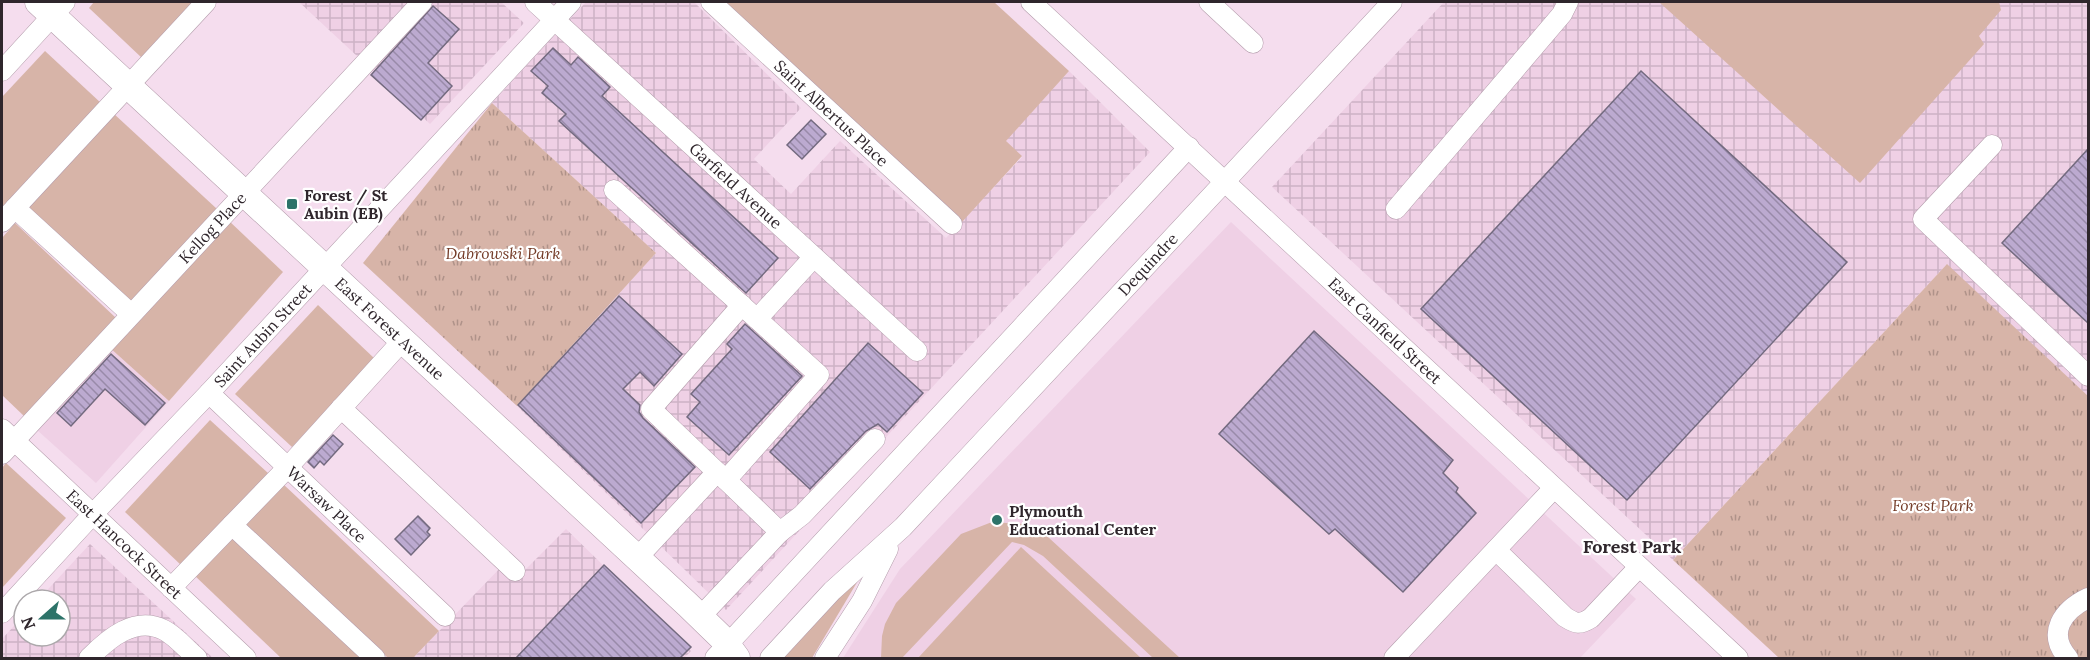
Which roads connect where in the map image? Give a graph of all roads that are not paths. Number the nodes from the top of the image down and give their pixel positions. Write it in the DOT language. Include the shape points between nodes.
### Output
graph roads {
  1 [pos="206,2"];
  2 [pos="422,2"];
  3 [pos="535,2"];
  4 [pos="572,2"];
  5 [pos="711,2"];
  6 [pos="1031,2"];
  7 [pos="1209,2"];
  8 [pos="1392,2"];
  9 [pos="1568,2"];
  10 [pos="52,6"];
  11 [pos="555,20"];
  12 [pos="1253,44"];
  13 [pos="2,71"];
  14 [pos="128,85"];
  15 [pos="1992,145"];
  16 [pos="1189,147"];
  17 [pos="1225,182"];
  18 [pos="614,190"];
  19 [pos="243,191"];
  20 [pos="1396,209"];
  21 [pos="8,215"];
  22 [pos="952,224"];
  23 [pos="814,256"];
  24 [pos="325,267"];
  25 [pos="742,305"];
  26 [pos="131,314"];
  27 [pos="757,319"];
  28 [pos="403,340"];
  29 [pos="917,351"];
  30 [pos="2088,376"];
  31 [pos="209,393"];
  32 [pos="341,408"];
  33 [pos="875,439"];
  34 [pos="6,441"];
  35 [pos="288,467"];
  36 [pos="721,476"];
  37 [pos="1554,488"];
  38 [pos="93,514"];
  39 [pos="232,525"];
  40 [pos="903,527"];
  41 [pos="780,532"];
  42 [pos="1496,550"];
  43 [pos="637,558"];
  44 [pos="1639,567"];
  45 [pos="515,571"];
  46 [pos="171,588"];
  47 [pos="2088,598"];
  48 [pos="2,613"];
  49 [pos="445,616"];
  50 [pos="700,617"];
  51 [pos="726,654"];
  52 [pos="1731,656"];
  53 [pos="89,658"];
  54 [pos="197,658"];
  55 [pos="246,658"];
  56 [pos="375,658"];
  57 [pos="770,658"];
  58 [pos="825,658"];
  59 [pos="1394,658"];
  60 [pos="2068,658"];
  1 -- 14 [label="street"];
  2 -- 19 [label="street, Kellog Place"];
  3 -- 11 [label="street, Garfield Avenue"];
  4 -- 11 [label="street, Saint Aubin Street"];
  5 -- 22 [label="street, Saint Albertus Place"];
  6 -- 16 [label="street, East Canfield Street"];
  7 -- 12 [label="street"];
  8 -- 17 [label="street, Dequindre"];
  9 -- 20 [label="street" via="1562,14"];
  10 -- 13 [label="street"];
  10 -- 14 [label="main road, East Forest Avenue"];
  11 -- 23 [label="street, Garfield Avenue"];
  11 -- 24 [label="street, Saint Aubin Street"];
  14 -- 19 [label="main road, East Forest Avenue"];
  14 -- 21 [label="street"];
  15 -- 30 [label="street" via="1923,219"];
  16 -- 17 [label="street, East Canfield Street"];
  16 -- 51 [label="street"];
  17 -- 37 [label="street, East Canfield Street"];
  17 -- 40 [label="street, Dequindre"];
  18 -- 25 [label="street"];
  19 -- 24 [label="main road, East Forest Avenue"];
  19 -- 26 [label="street, Kellog Place"];
  21 -- 26 [label="street"];
  23 -- 27 [label="street"];
  23 -- 29 [label="street, Garfield Avenue"];
  24 -- 28 [label="main road, East Forest Avenue"];
  24 -- 31 [label="street, Saint Aubin Street"];
  25 -- 27 [label="street"];
  25 -- 36 [label="street" via="651,409"];
  26 -- 34 [label="street, Kellog Place"];
  27 -- 36 [label="street" via="819,375"];
  28 -- 32 [label="street"];
  28 -- 43 [label="main road, East Forest Avenue"];
  31 -- 35 [label="street, Warsaw Place"];
  31 -- 38 [label="street, Saint Aubin Street"];
  32 -- 35 [label="street"];
  32 -- 45 [label="street"];
  33 -- 41 [label="street" via="802,515"];
  34 -- 38 [label="street, East Hancock Street"];
  35 -- 39 [label="street"];
  35 -- 49 [label="street, Warsaw Place"];
  36 -- 41 [label="street"];
  36 -- 43 [label="street"];
  37 -- 42 [label="street"];
  37 -- 44 [label="street, East Canfield Street"];
  38 -- 46 [label="street, East Hancock Street"];
  38 -- 48 [label="street, Saint Aubin Street"];
  39 -- 46 [label="street"];
  39 -- 56 [label="street"];
  40 -- 57 [label="street, Dequindre" via="832,591"];
  40 -- 58 [label="street, Dequindre"];
  41 -- 50 [label="street"];
  42 -- 44 [label="street" via="1576,624 1591,618"];
  42 -- 59 [label="street"];
  43 -- 50 [label="main road, East Forest Avenue"];
  44 -- 52 [label="street, East Canfield Street"];
  46 -- 55 [label="street, East Hancock Street"];
  47 -- 60 [label="street" via="2062,617 2057,634"];
  50 -- 51 [label="main road, East Forest Avenue"];
  53 -- 54 [label="street" via="111,636 147,624 165,630"];
}
